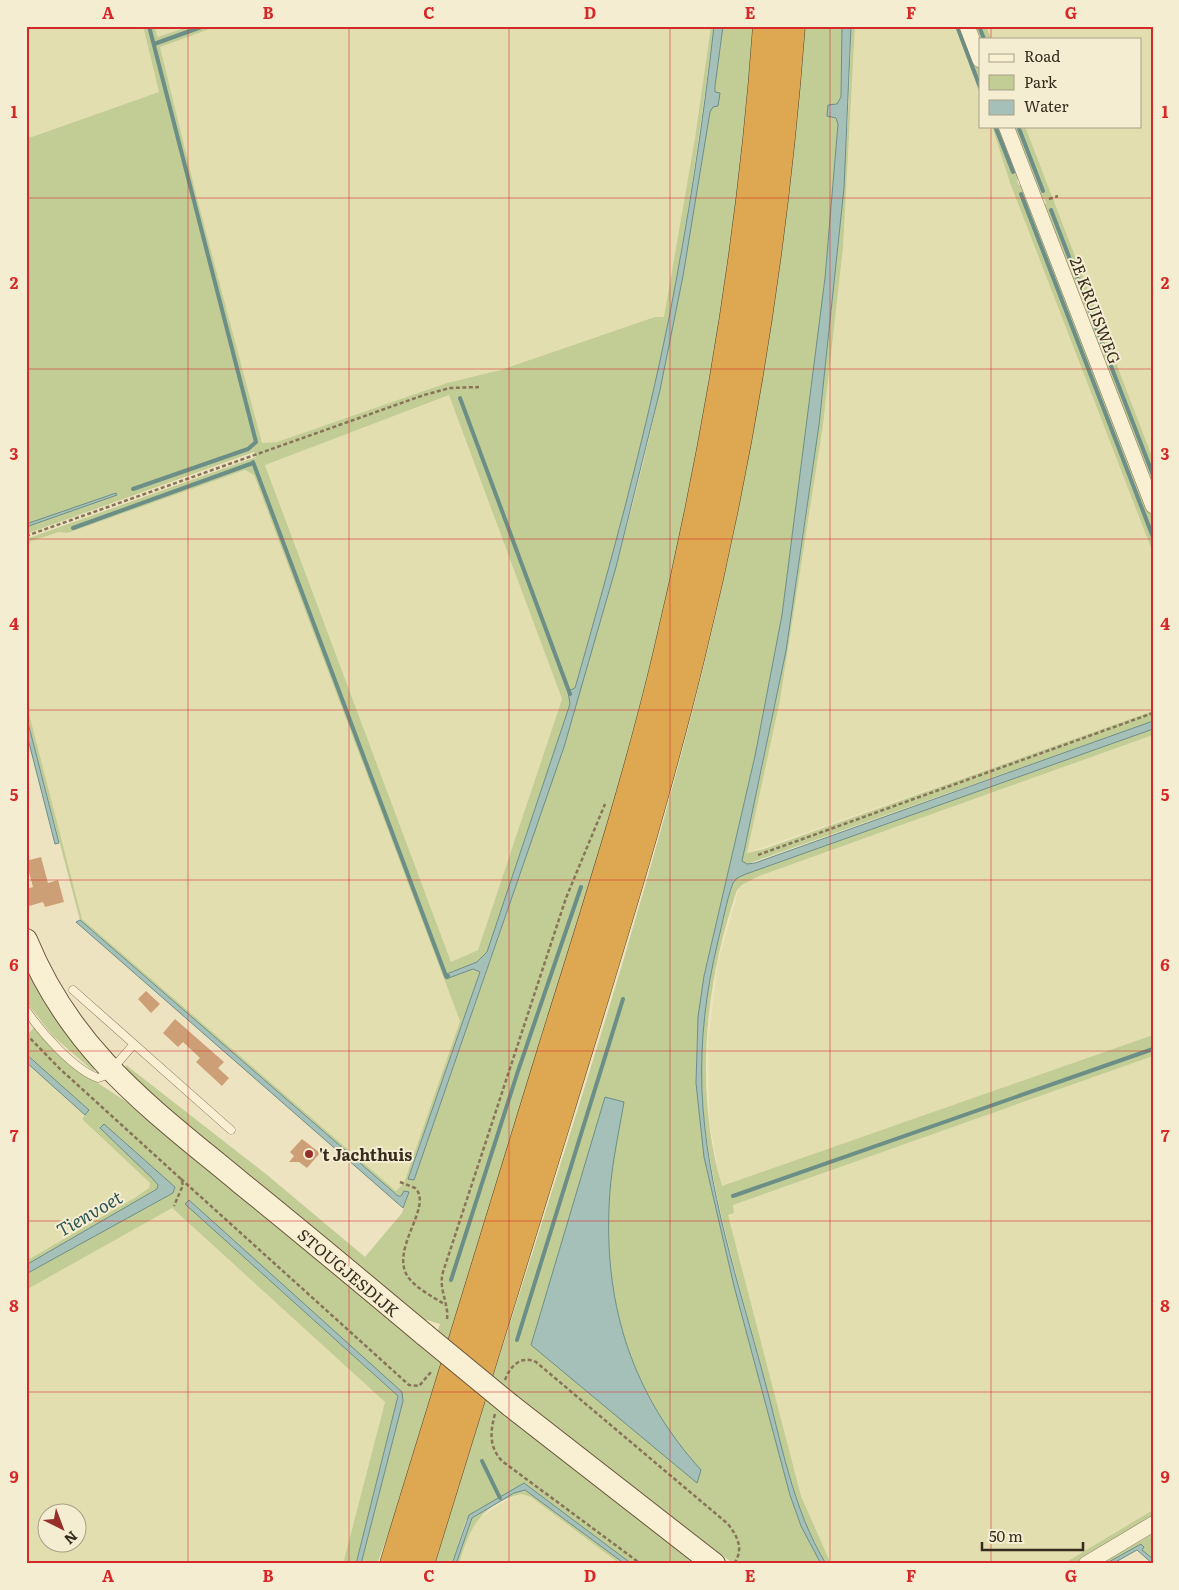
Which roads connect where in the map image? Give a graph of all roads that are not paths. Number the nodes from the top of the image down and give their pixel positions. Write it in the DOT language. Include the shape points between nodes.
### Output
graph roads {
  1 [pos="767,26"];
  2 [pos="791,26"];
  3 [pos="967,26"];
  4 [pos="979,57"];
  5 [pos="1007,128"];
  6 [pos="1153,506"];
  7 [pos="26,940"];
  8 [pos="73,990"];
  9 [pos="27,1014"];
  10 [pos="134,1044"];
  11 [pos="111,1071"];
  12 [pos="231,1130"];
  13 [pos="1153,1524"];
  14 [pos="394,1564"];
  15 [pos="420,1564"];
  16 [pos="714,1564"];
  17 [pos="1086,1564"];
  1 -- 14 [label="highway" via="754,166 733,324 707,468 667,656 629,799"];
  2 -- 15 [label="highway" via="759,310 724,503 691,655 644,834"];
  3 -- 4 [label="street"];
  5 -- 6 [label="street, 2E KRUISWEG"];
  7 -- 11 [label="street, STOUGJESDIJK" via="66,1015"];
  8 -- 10 [label="lane"];
  9 -- 11 [label="lane" via="88,1073 100,1078"];
  10 -- 11 [label="lane"];
  10 -- 12 [label="lane"];
  11 -- 16 [label="street, STOUGJESDIJK, bridge" via="157,1113 510,1405"];
  13 -- 17 [label="street"];
}
